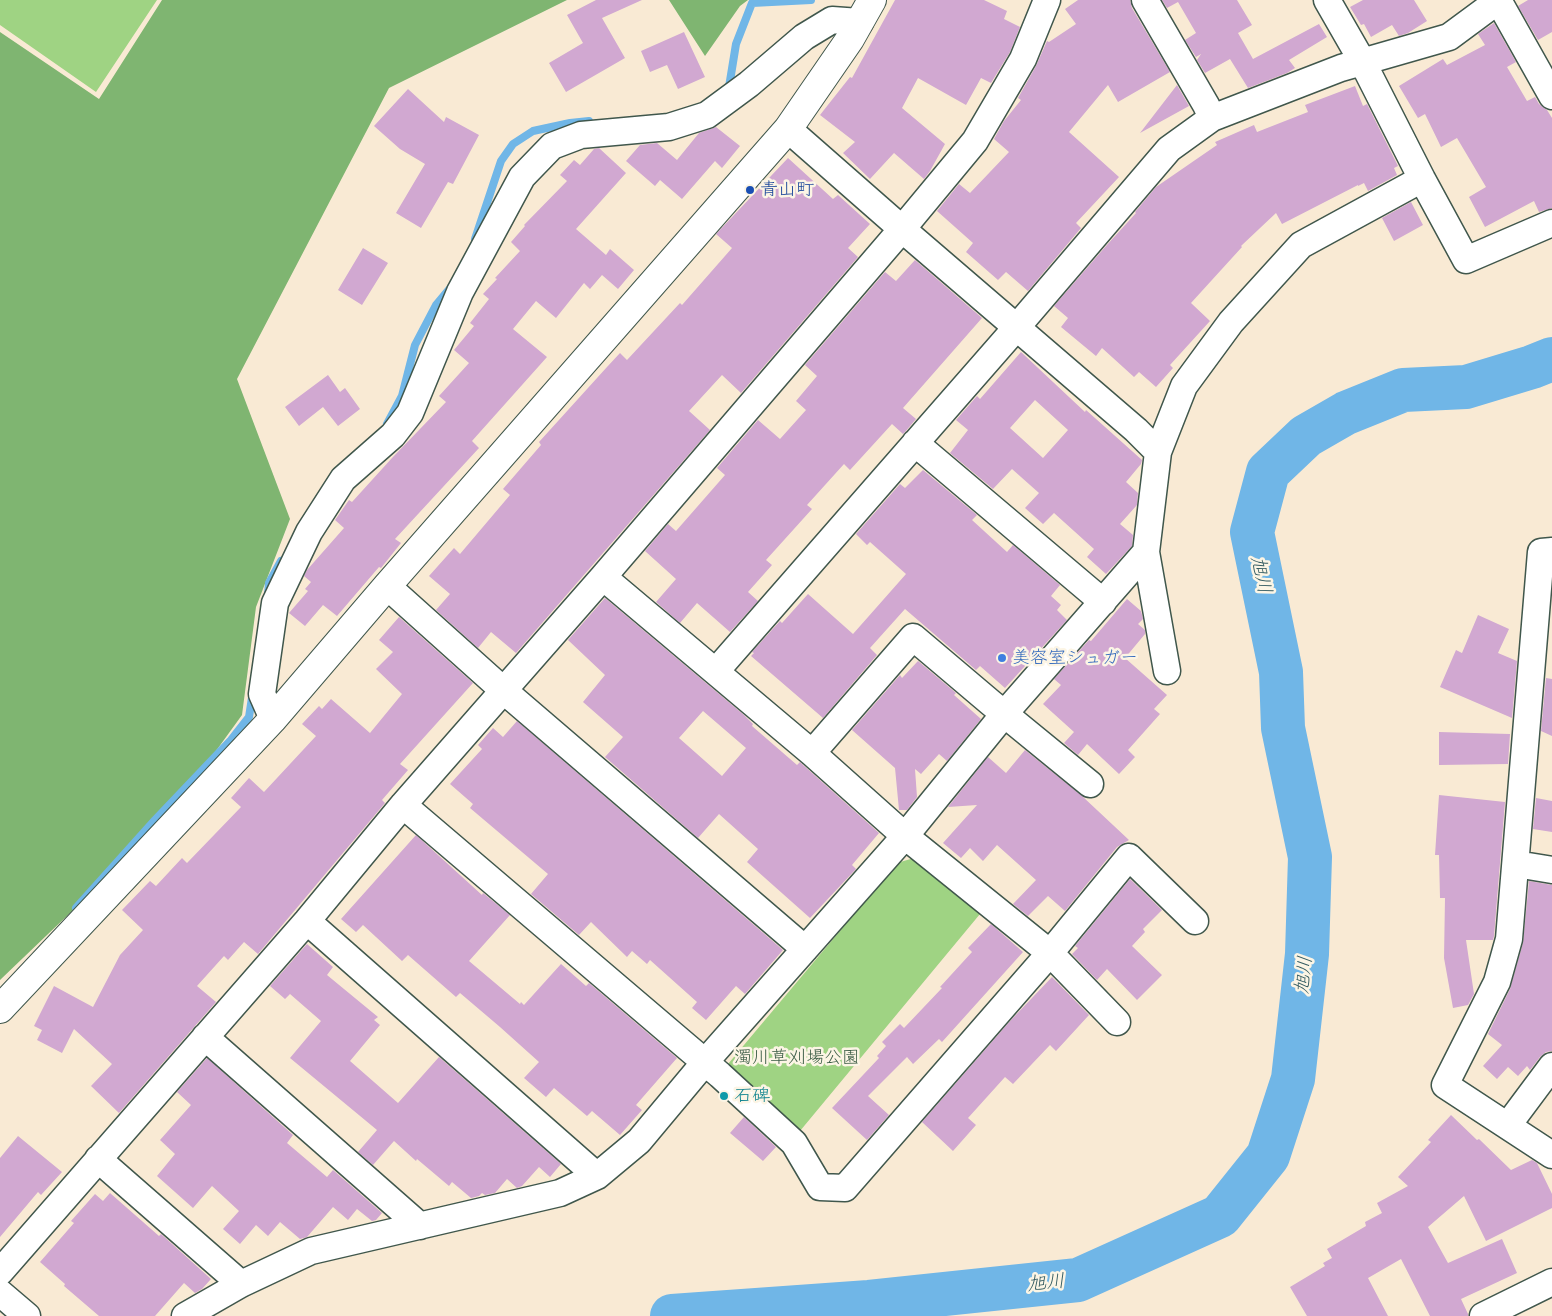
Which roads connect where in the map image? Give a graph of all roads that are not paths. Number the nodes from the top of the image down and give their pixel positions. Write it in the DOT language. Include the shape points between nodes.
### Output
graph roads {
  1 [pos="1047,0"];
  2 [pos="1145,0"];
  3 [pos="1327,0"];
  4 [pos="1499,0"];
  5 [pos="866,11"];
  6 [pos="1362,61"];
  7 [pos="1552,96"];
  8 [pos="1212,118"];
  9 [pos="788,129"];
  10 [pos="1422,180"];
  11 [pos="1552,223"];
  12 [pos="902,229"];
  13 [pos="1016,328"];
  14 [pos="915,443"];
  15 [pos="1158,452"];
  16 [pos="1146,552"];
  17 [pos="1552,552"];
  18 [pos="603,577"];
  19 [pos="387,586"];
  20 [pos="1103,602"];
  21 [pos="716,670"];
  22 [pos="1167,670"];
  23 [pos="503,690"];
  24 [pos="1005,713"];
  25 [pos="273,719"];
  26 [pos="812,753"];
  27 [pos="1090,784"];
  28 [pos="403,805"];
  29 [pos="905,836"];
  30 [pos="1516,864"];
  31 [pos="1552,870"];
  32 [pos="307,921"];
  33 [pos="1195,921"];
  34 [pos="805,949"];
  35 [pos="1050,953"];
  36 [pos="0,1009"];
  37 [pos="1117,1022"];
  38 [pos="205,1037"];
  39 [pos="705,1062"];
  40 [pos="1552,1066"];
  41 [pos="1508,1125"];
  42 [pos="1552,1155"];
  43 [pos="98,1159"];
  44 [pos="598,1176"];
  45 [pos="420,1226"];
  46 [pos="0,1272"];
  47 [pos="1552,1282"];
  48 [pos="241,1284"];
  49 [pos="0,1293"];
  50 [pos="27,1316"];
  51 [pos="185,1316"];
  52 [pos="1483,1316"];
  1 -- 12 [label="street" via="1023,59 975,141"];
  2 -- 8 [label="street"];
  3 -- 6 [label="street"];
  4 -- 6 [label="street" via="1449,37"];
  4 -- 7 [label="street"];
  5 -- 9 [label="street"];
  5 -- 25 [label="street" via="832,20 804,37 749,84 706,115 669,127 581,135 552,146 522,176 460,292 410,413 393,435 343,479 309,532 275,603 262,694"];
  6 -- 8 [label="street"];
  6 -- 10 [label="street"];
  8 -- 13 [label="street" via="1169,149"];
  9 -- 12 [label="street"];
  9 -- 19 [label="street"];
  10 -- 11 [label="street" via="1466,260"];
  10 -- 15 [label="street" via="1301,245 1230,322 1184,386"];
  12 -- 13 [label="street"];
  12 -- 18 [label="street"];
  13 -- 14 [label="street"];
  13 -- 15 [label="street"];
  14 -- 20 [label="street"];
  14 -- 21 [label="street"];
  15 -- 16 [label="street"];
  16 -- 20 [label="street"];
  16 -- 22 [label="street"];
  17 -- 30 [label="street" via="1542,552"];
  18 -- 21 [label="street"];
  18 -- 23 [label="street"];
  19 -- 23 [label="street"];
  19 -- 25 [label="street"];
  20 -- 24 [label="street"];
  21 -- 26 [label="street"];
  23 -- 28 [label="street"];
  23 -- 34 [label="street"];
  24 -- 26 [label="street" via="913,637"];
  24 -- 27 [label="street"];
  24 -- 29 [label="street"];
  25 -- 36 [label="street"];
  26 -- 29 [label="street"];
  28 -- 32 [label="street"];
  28 -- 39 [label="street"];
  29 -- 34 [label="street"];
  29 -- 35 [label="street"];
  30 -- 31 [label="street"];
  30 -- 41 [label="street" via="1509,939 1497,982 1444,1085"];
  32 -- 38 [label="street"];
  32 -- 44 [label="street"];
  33 -- 35 [label="street" via="1129,858"];
  34 -- 39 [label="street"];
  35 -- 37 [label="street"];
  35 -- 39 [label="street" via="845,1188 820,1187 794,1144"];
  38 -- 43 [label="street"];
  38 -- 45 [label="street"];
  39 -- 44 [label="street" via="639,1141"];
  40 -- 41 [label="street"];
  41 -- 42 [label="street"];
  43 -- 46 [label="street"];
  43 -- 48 [label="street"];
  44 -- 45 [label="street" via="560,1193"];
  45 -- 48 [label="street" via="311,1251"];
  47 -- 52 [label="street"];
  48 -- 51 [label="street"];
  49 -- 50 [label="street"];
}
